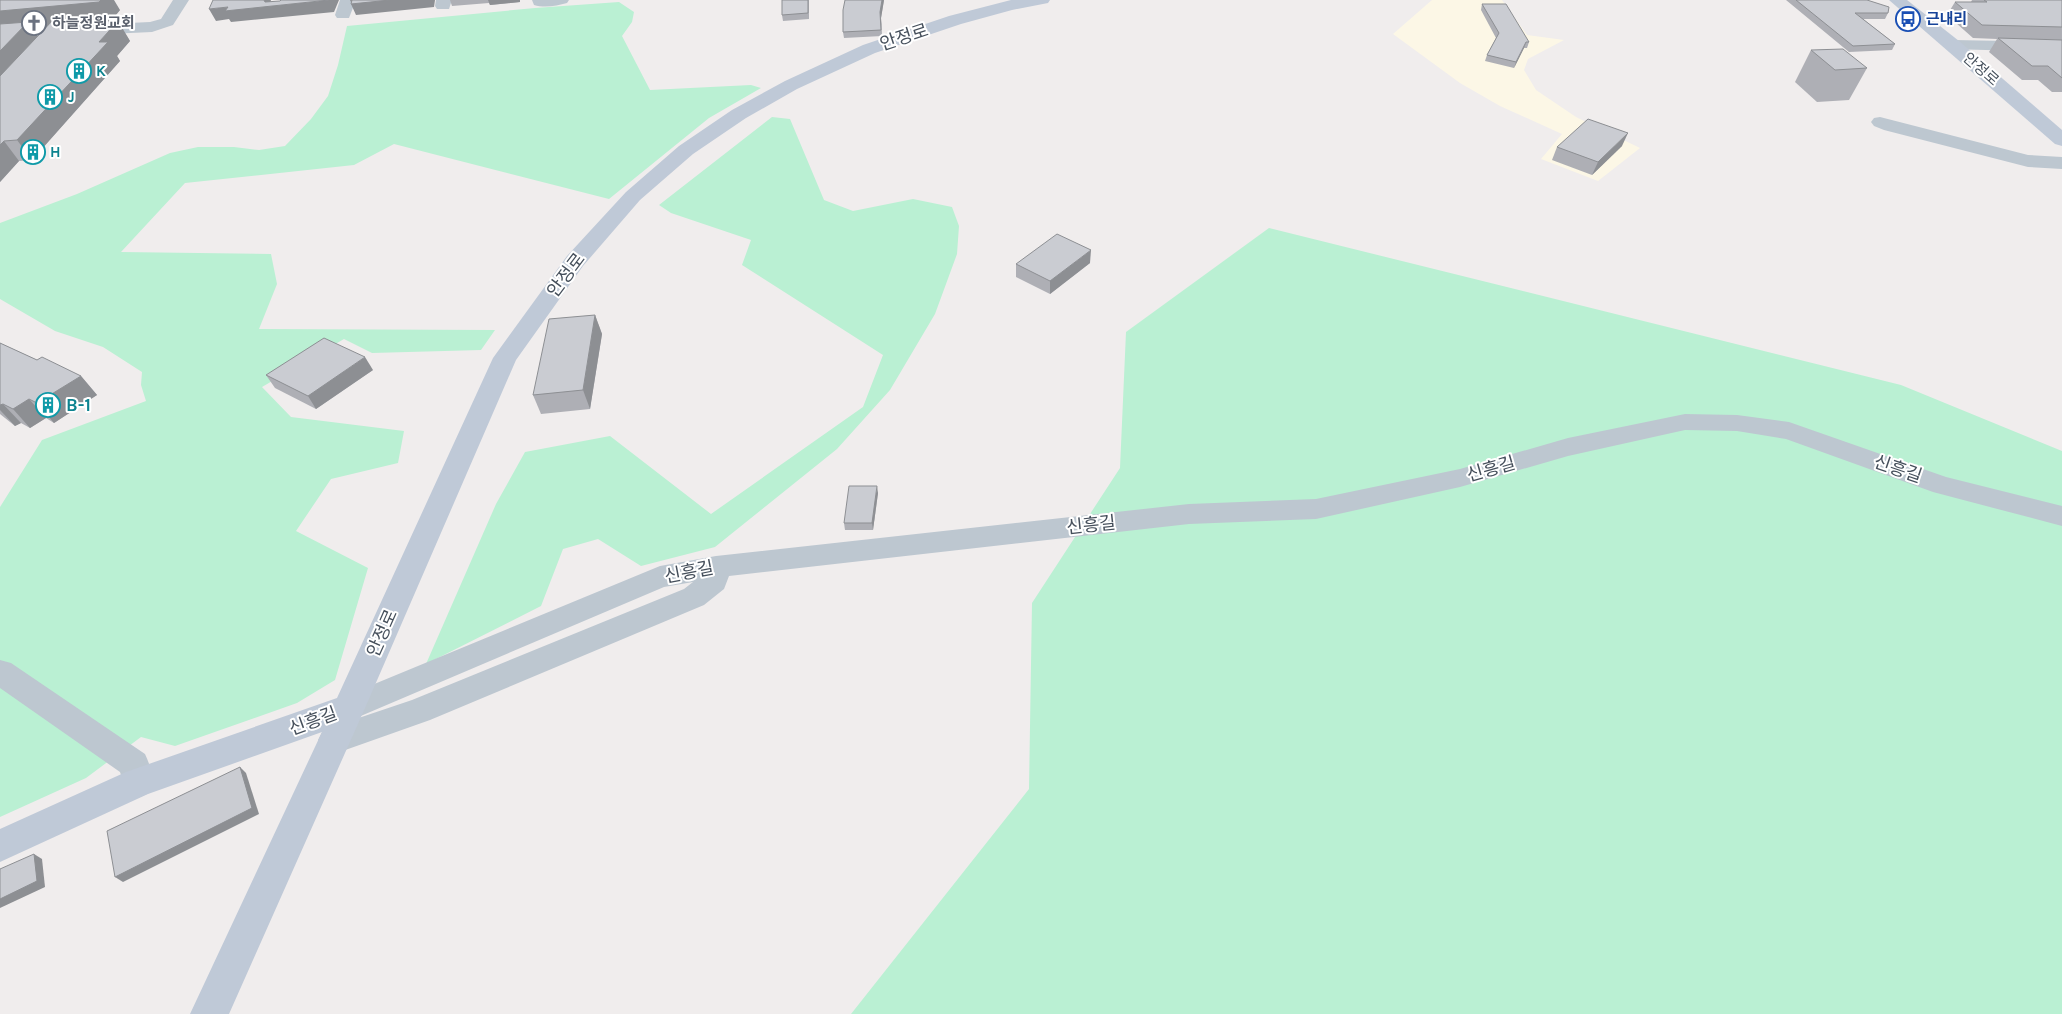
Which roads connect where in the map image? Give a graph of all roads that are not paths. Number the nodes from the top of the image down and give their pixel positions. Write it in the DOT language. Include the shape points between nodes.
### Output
graph roads {
  1 [pos="181,0"];
  2 [pos="348,0"];
  3 [pos="540,0"];
  4 [pos="561,0"];
  5 [pos="1042,0"];
  6 [pos="1898,0"];
  7 [pos="343,15"];
  8 [pos="69,32"];
  9 [pos="1953,45"];
  10 [pos="2062,46"];
  11 [pos="1880,122"];
  12 [pos="2062,140"];
  13 [pos="2062,163"];
  14 [pos="2062,516"];
  15 [pos="716,567"];
  16 [pos="0,672"];
  17 [pos="349,708"];
  18 [pos="334,740"];
  19 [pos="138,783"];
  20 [pos="0,846"];
  21 [pos="209,1014"];
  1 -- 8 [label="street" via="167,22 152,27"];
  2 -- 7 [label="street"];
  3 -- 4 [label="street"];
  5 -- 17 [label="street, 안정로" via="955,20 869,49 827,68 738,114 686,150 633,196 575,261 505,358"];
  6 -- 9 [label="street, 안정로"];
  9 -- 10 [label="street"];
  9 -- 12 [label="street, 안정로"];
  11 -- 13 [label="street" via="2028,161"];
  14 -- 15 [label="street, 신흥길" via="1942,485 1789,431 1737,423 1685,422 1568,447 1460,478 1316,509 1189,514"];
  15 -- 17 [label="street, 신흥길" via="660,577"];
  15 -- 18 [label="street" via="714,581 694,597 419,711"];
  16 -- 19 [label="street" via="134,764"];
  17 -- 18 [label="street, 안정로"];
  17 -- 19 [label="street, 신흥길"];
  18 -- 21 [label="street, 안정로"];
  19 -- 20 [label="street, 신흥길"];
}
